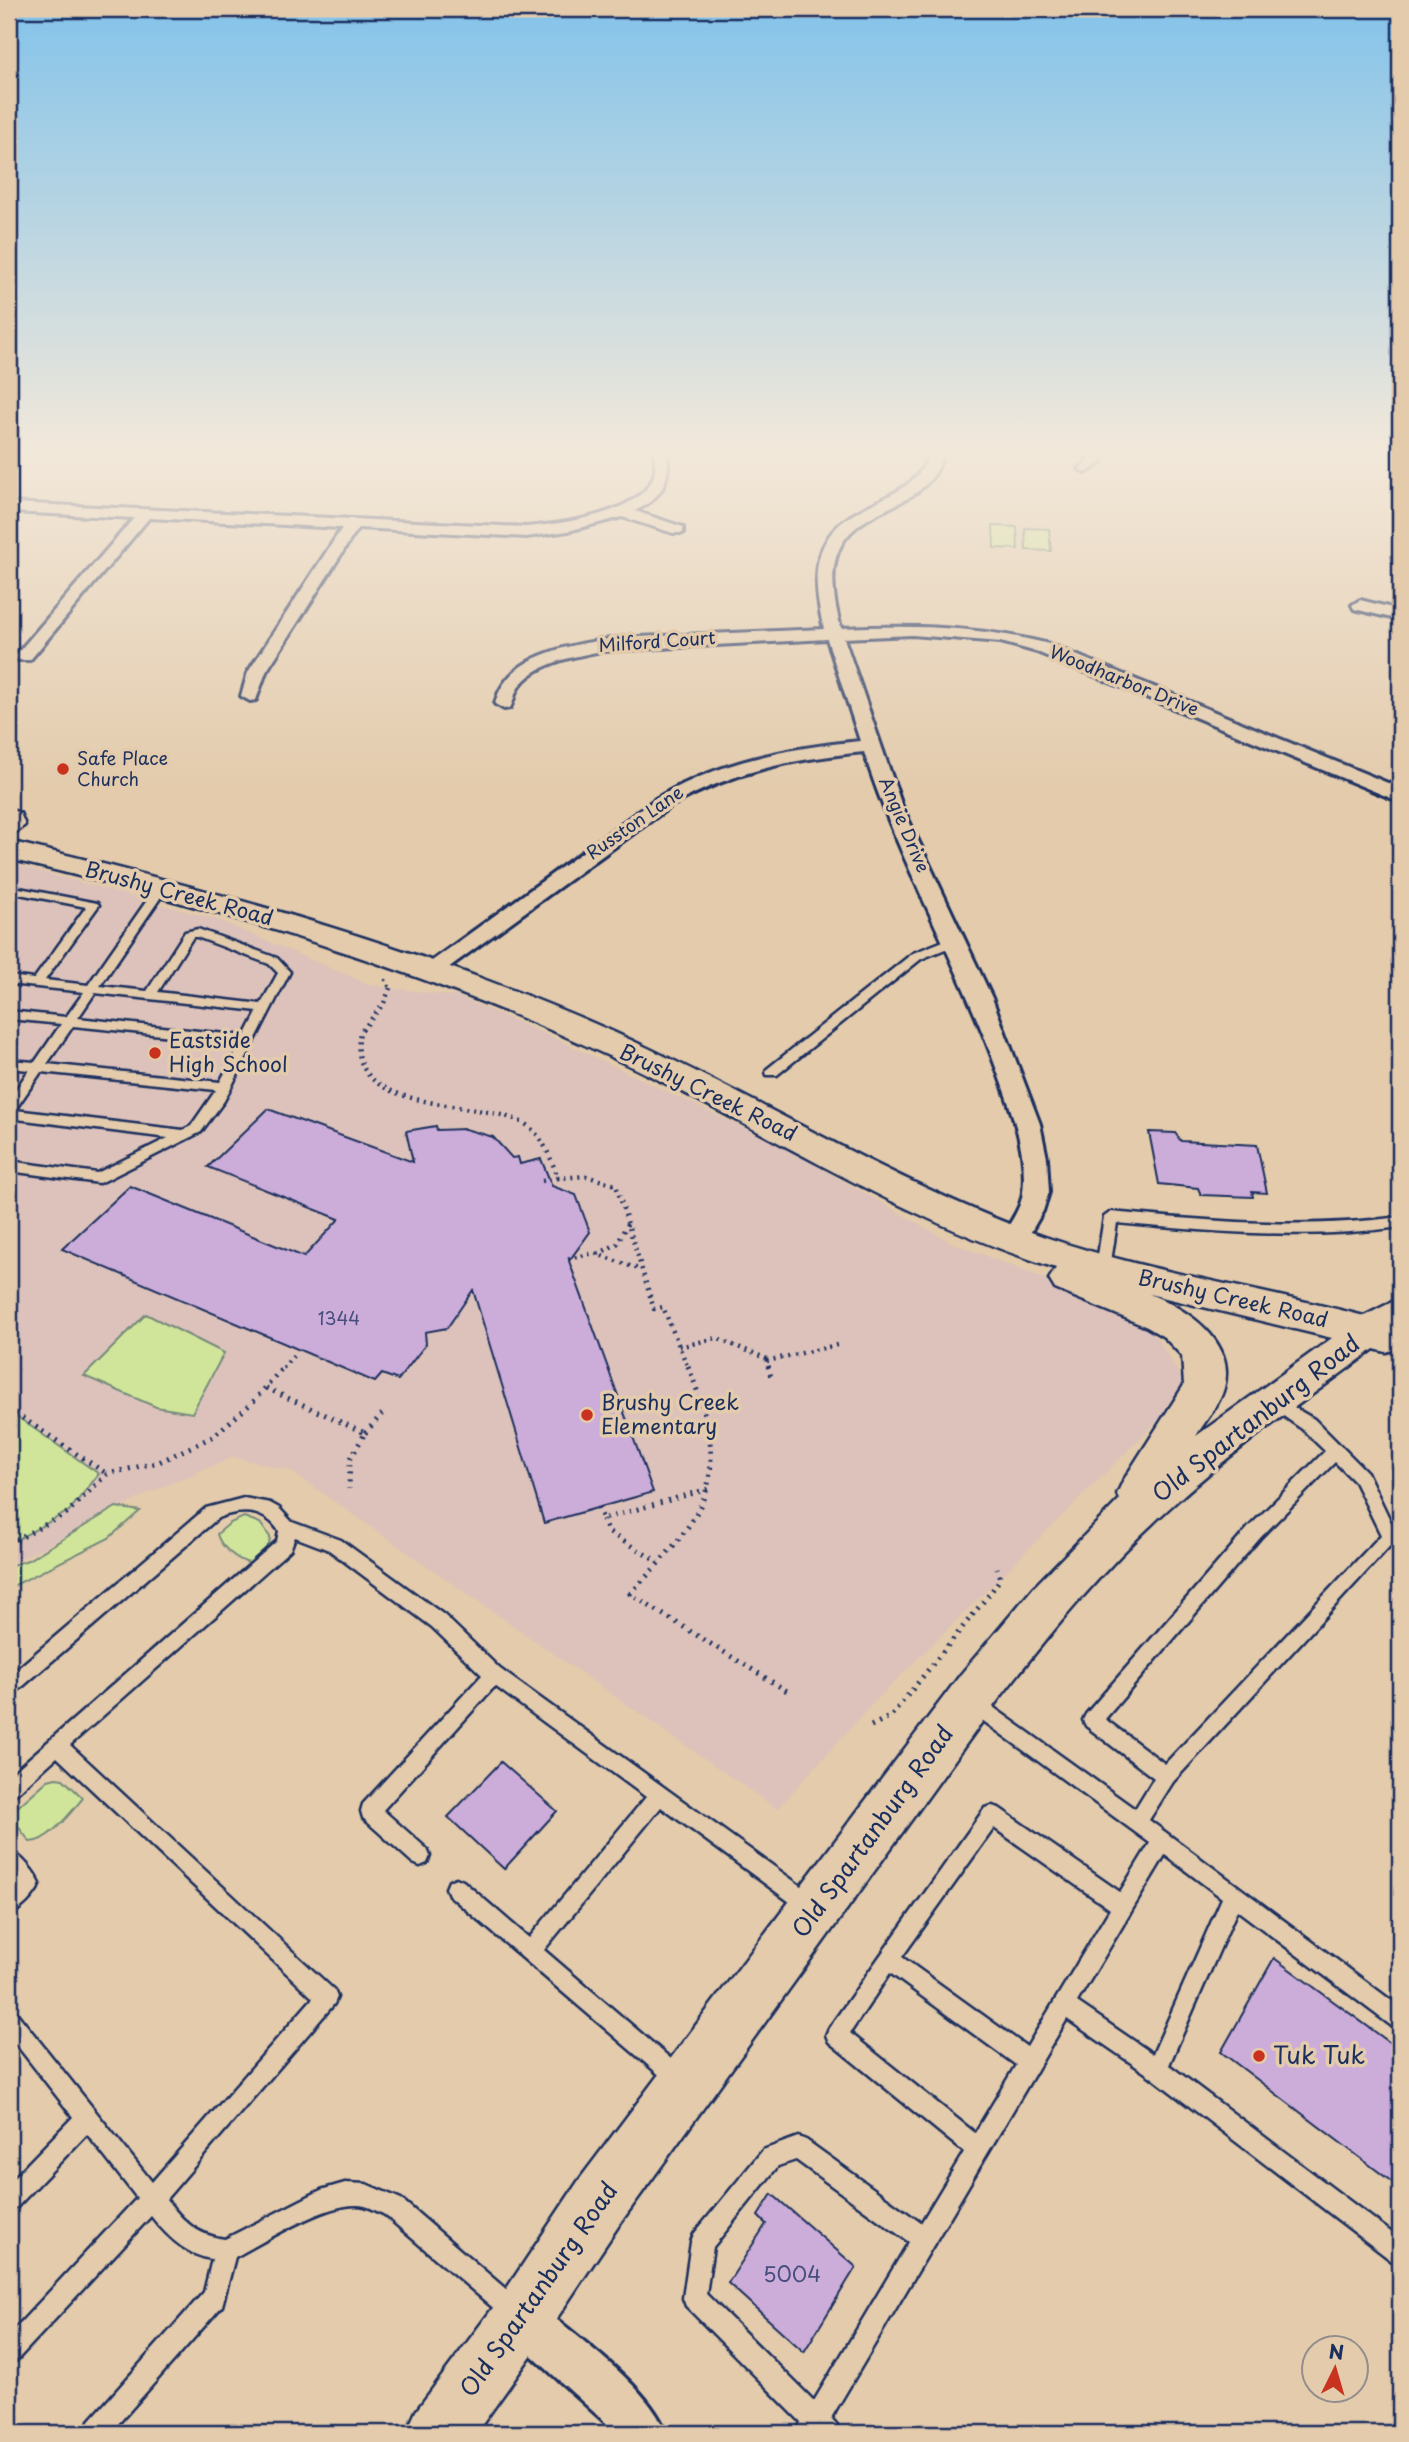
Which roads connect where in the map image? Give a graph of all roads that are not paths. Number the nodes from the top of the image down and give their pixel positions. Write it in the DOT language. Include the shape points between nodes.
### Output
graph roads {
  1 [pos="103,563"];
  2 [pos="327,563"];
  3 [pos="826,563"];
  4 [pos="1360,605"];
  5 [pos="1400,615"];
  6 [pos="834,633"];
  7 [pos="24,656"];
  8 [pos="250,696"];
  9 [pos="504,704"];
  10 [pos="871,746"];
  11 [pos="1400,795"];
  12 [pos="9,812"];
  13 [pos="9,835"];
  14 [pos="9,850"];
  15 [pos="161,888"];
  16 [pos="9,889"];
  17 [pos="956,940"];
  18 [pos="429,971"];
  19 [pos="9,980"];
  20 [pos="37,983"];
  21 [pos="94,989"];
  22 [pos="150,995"];
  23 [pos="264,1008"];
  24 [pos="9,1015"];
  25 [pos="69,1021"];
  26 [pos="248,1040"];
  27 [pos="9,1064"];
  28 [pos="38,1067"];
  29 [pos="772,1072"];
  30 [pos="224,1087"];
  31 [pos="9,1111"];
  32 [pos="185,1135"];
  33 [pos="9,1166"];
  34 [pos="870,1174"];
  35 [pos="1400,1222"];
  36 [pos="1013,1240"];
  37 [pos="1103,1268"];
  38 [pos="1390,1329"];
  39 [pos="1274,1402"];
  40 [pos="1335,1452"];
  41 [pos="288,1530"];
  42 [pos="1106,1543"];
  43 [pos="494,1675"];
  44 [pos="9,1686"];
  45 [pos="970,1700"];
  46 [pos="57,1745"];
  47 [pos="1166,1776"];
  48 [pos="9,1788"];
  49 [pos="659,1795"];
  50 [pos="1137,1822"];
  51 [pos="1162,1840"];
  52 [pos="420,1856"];
  53 [pos="9,1860"];
  54 [pos="456,1888"];
  55 [pos="1234,1895"];
  56 [pos="9,1905"];
  57 [pos="1123,1906"];
  58 [pos="816,1909"];
  59 [pos="531,1951"];
  60 [pos="888,1959"];
  61 [pos="1063,2005"];
  62 [pos="9,2019"];
  63 [pos="1400,2020"];
  64 [pos="1030,2062"];
  65 [pos="1157,2069"];
  66 [pos="686,2084"];
  67 [pos="87,2118"];
  68 [pos="977,2150"];
  69 [pos="9,2199"];
  70 [pos="151,2199"];
  71 [pos="924,2239"];
  72 [pos="226,2249"];
  73 [pos="1400,2253"];
  74 [pos="522,2318"];
  75 [pos="9,2352"];
  76 [pos="817,2429"];
  77 [pos="94,2433"];
  78 [pos="438,2433"];
  79 [pos="643,2433"];
  1 -- 7 [label="street"];
  2 -- 8 [label="street" via="257,672"];
  3 -- 6 [label="street, Angie Drive" via="824,589"];
  4 -- 5 [label="street"];
  6 -- 9 [label="street, Milford Court" via="593,646 532,667 510,685"];
  6 -- 10 [label="street, Angie Drive"];
  6 -- 11 [label="street, Woodharbor Drive" via="947,631 1023,642"];
  10 -- 17 [label="street, Angie Drive" via="898,820"];
  10 -- 18 [label="street, Russton Lane" via="770,757 698,782"];
  12 -- 13 [label="lane" via="20,824"];
  14 -- 15 [label="main road, Brushy Creek Road"];
  15 -- 18 [label="main road, Brushy Creek Road" via="270,918"];
  15 -- 21 [label="lane"];
  16 -- 20 [label="lane" via="93,905"];
  17 -- 29 [label="lane" via="917,956"];
  17 -- 36 [label="street, Angie Drive" via="993,1027 1032,1140 1036,1195"];
  18 -- 34 [label="main road, Brushy Creek Road" via="543,1014 745,1108"];
  19 -- 20 [label="lane"];
  20 -- 21 [label="lane"];
  21 -- 22 [label="lane"];
  21 -- 25 [label="lane"];
  22 -- 23 [label="lane"];
  22 -- 23 [label="lane" via="189,934 198,933 274,961 284,972"];
  23 -- 26 [label="lane"];
  24 -- 25 [label="lane"];
  25 -- 26 [label="lane"];
  25 -- 28 [label="lane"];
  26 -- 30 [label="lane"];
  27 -- 28 [label="lane"];
  28 -- 30 [label="lane"];
  28 -- 31 [label="lane"];
  30 -- 32 [label="lane" via="195,1129"];
  31 -- 32 [label="lane"];
  32 -- 33 [label="lane" via="99,1178"];
  34 -- 36 [label="main road, Brushy Creek Road"];
  34 -- 42 [label="main road" via="995,1250 1174,1323 1200,1350 1204,1388"];
  35 -- 37 [label="lane" via="1345,1230 1111,1217"];
  36 -- 37 [label="main road, Brushy Creek Road"];
  37 -- 38 [label="main road, Brushy Creek Road"];
  38 -- 39 [label="main road, Old Spartanburg Road"];
  39 -- 40 [label="lane" via="1308,1424"];
  39 -- 42 [label="main road, Old Spartanburg Road" via="1189,1466"];
  40 -- 47 [label="lane" via="1361,1477 1390,1537"];
  40 -- 47 [label="lane" via="1254,1533 1092,1720"];
  41 -- 43 [label="lane" via="335,1545 438,1621"];
  41 -- 44 [label="lane" via="282,1519 257,1506 232,1504 212,1513"];
  41 -- 46 [label="lane" via="284,1545"];
  42 -- 45 [label="main road, Old Spartanburg Road" via="1025,1630"];
  43 -- 49 [label="lane"];
  43 -- 52 [label="lane" via="370,1811"];
  45 -- 50 [label="lane"];
  45 -- 58 [label="main road, Old Spartanburg Road"];
  46 -- 48 [label="lane"];
  46 -- 70 [label="lane" via="327,1997"];
  47 -- 50 [label="lane"];
  49 -- 58 [label="lane"];
  49 -- 59 [label="lane"];
  50 -- 51 [label="lane"];
  51 -- 55 [label="lane"];
  51 -- 57 [label="lane"];
  53 -- 56 [label="lane" via="30,1884"];
  54 -- 59 [label="lane"];
  55 -- 63 [label="lane"];
  55 -- 65 [label="lane"];
  57 -- 60 [label="lane" via="992,1815"];
  57 -- 61 [label="lane"];
  58 -- 66 [label="main road, Old Spartanburg Road"];
  59 -- 66 [label="lane"];
  60 -- 64 [label="lane"];
  60 -- 68 [label="lane" via="836,2035"];
  61 -- 64 [label="lane"];
  61 -- 65 [label="lane"];
  62 -- 67 [label="lane"];
  64 -- 68 [label="lane"];
  65 -- 73 [label="lane"];
  66 -- 74 [label="main road, Old Spartanburg Road"];
  67 -- 69 [label="lane"];
  67 -- 70 [label="lane"];
  68 -- 71 [label="lane"];
  70 -- 72 [label="lane" via="173,2226 204,2247"];
  70 -- 75 [label="lane"];
  71 -- 76 [label="lane"];
  71 -- 76 [label="lane" via="798,2148 771,2158 702,2242 694,2298"];
  72 -- 74 [label="lane" via="321,2200 366,2195 393,2207"];
  72 -- 77 [label="lane" via="214,2298"];
  74 -- 78 [label="main road, Old Spartanburg Road"];
  74 -- 79 [label="street" via="627,2410"];
}
